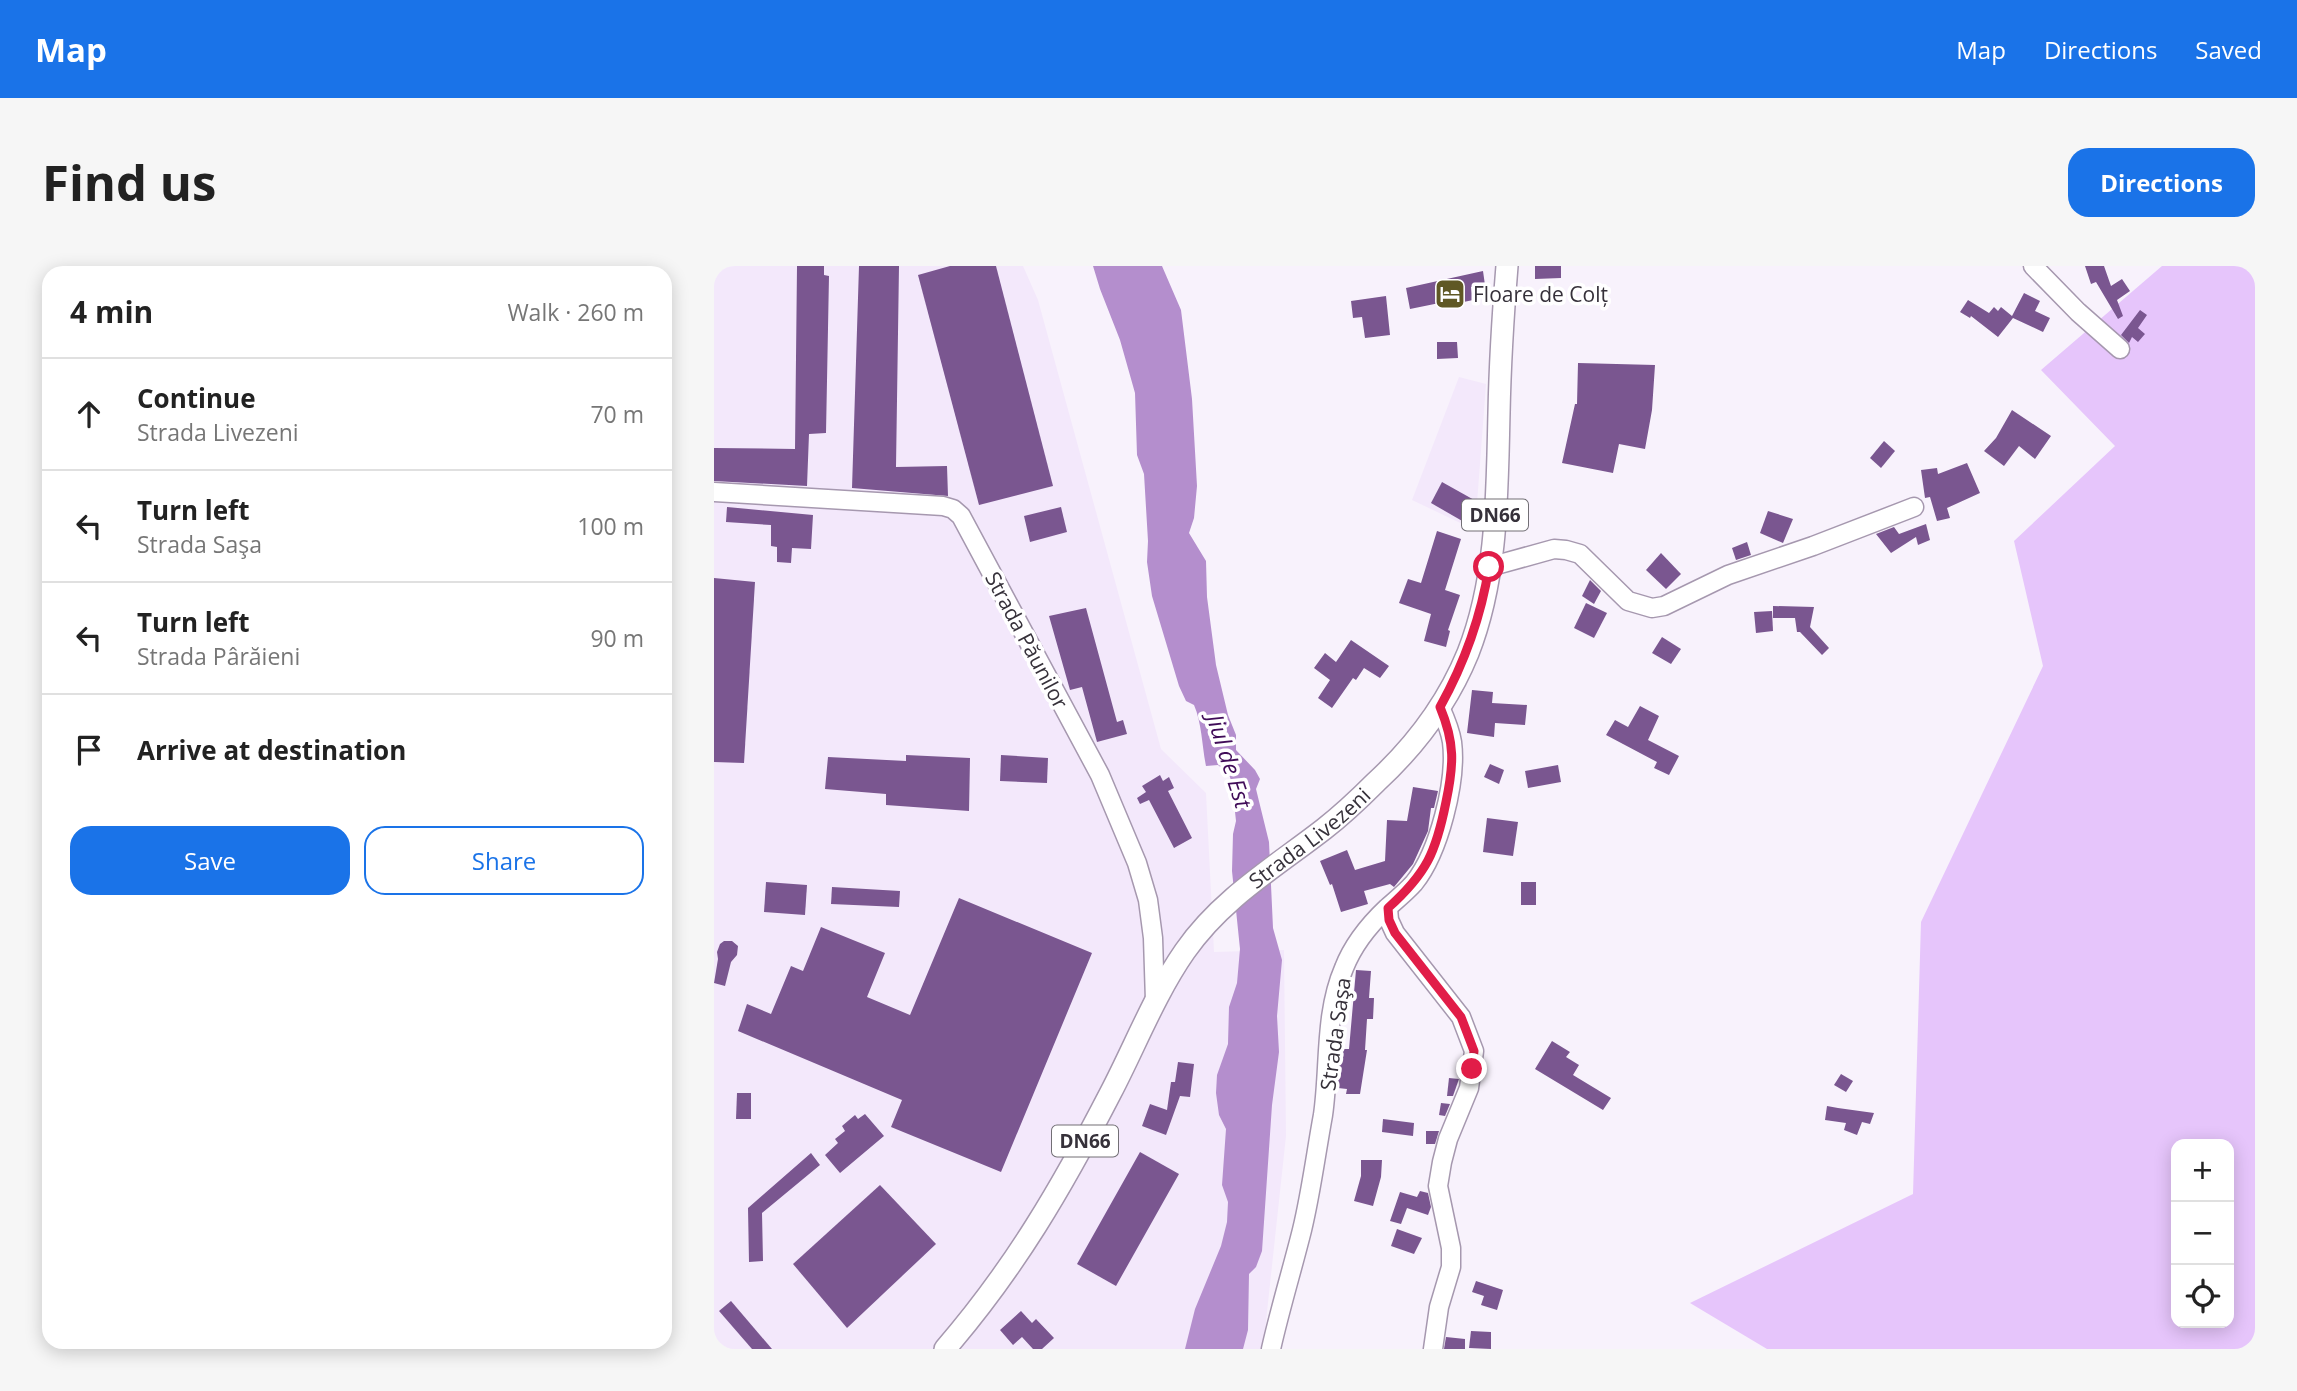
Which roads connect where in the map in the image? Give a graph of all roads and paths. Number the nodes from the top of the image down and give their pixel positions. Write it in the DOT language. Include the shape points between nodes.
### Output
graph roads {
  1 [pos="1507,266"];
  2 [pos="2033,266"];
  3 [pos="2120,349"];
  4 [pos="714,492"];
  5 [pos="1914,507"];
  6 [pos="1489,567"];
  7 [pos="1440,707"];
  8 [pos="1388,908"];
  9 [pos="1155,1003"];
  10 [pos="945,1349"];
  11 [pos="1271,1349"];
  12 [pos="1433,1349"];
  1 -- 6 [label="main road, Strada Livezeni / DN66"];
  2 -- 3 [label="street"];
  4 -- 9 [label="street, Strada Păunilor" via="943,506 961,516 1100,775 1137,863 1153,937"];
  5 -- 6 [label="street" via="1652,608 1628,601 1580,554 1566,550 1554,549"];
  6 -- 7 [label="main road, Strada Livezeni / DN66" via="1468,651"];
  7 -- 8 [label="street, Strada Saşa" via="1453,757 1440,834 1415,882"];
  7 -- 9 [label="main road, Strada Livezeni / DN66" via="1398,761 1324,829 1219,911 1183,953"];
  8 -- 11 [label="street, Strada Saşa" via="1353,950 1336,994 1326,1095 1302,1229"];
  8 -- 12 [label="street" via="1395,933 1461,1017 1474,1051 1469,1088 1441,1162 1438,1186 1451,1267"];
  9 -- 10 [label="main road, Strada Livezeni / DN66" via="1048,1210"];
}
